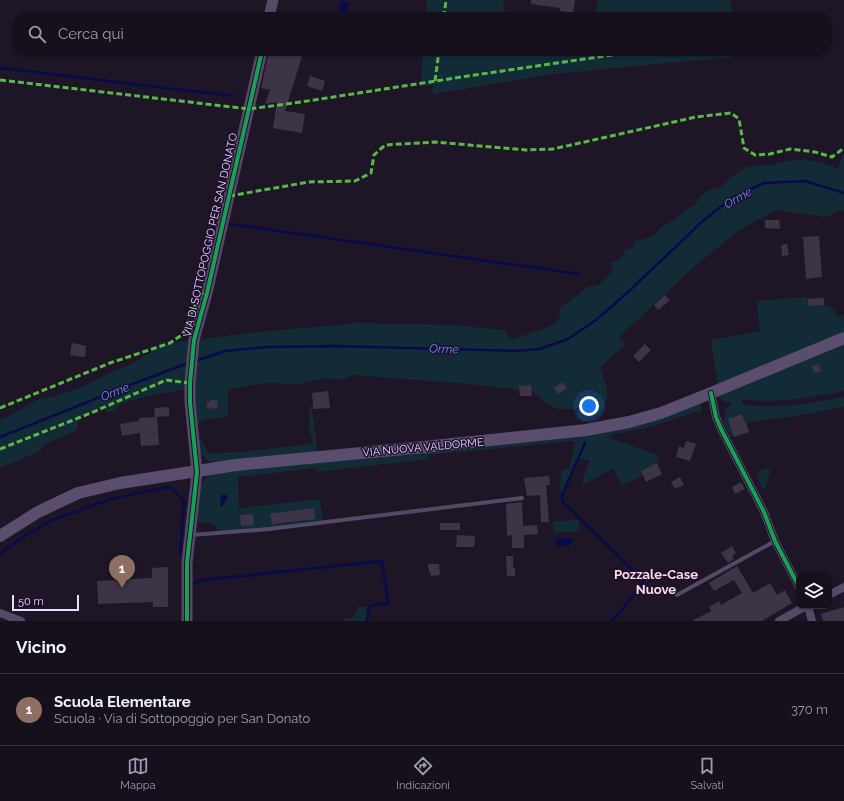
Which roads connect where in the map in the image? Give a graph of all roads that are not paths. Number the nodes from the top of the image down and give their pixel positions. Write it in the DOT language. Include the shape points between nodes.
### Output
graph roads {
  1 [pos="273,0"];
  2 [pos="270,12"];
  3 [pos="261,56"];
  4 [pos="844,338"];
  5 [pos="711,393"];
  6 [pos="197,472"];
  7 [pos="522,498"];
  8 [pos="190,535"];
  9 [pos="0,536"];
  10 [pos="775,540"];
  11 [pos="796,581"];
  12 [pos="844,587"];
  13 [pos="832,593"];
  14 [pos="676,595"];
  15 [pos="801,609"];
  16 [pos="808,609"];
  17 [pos="0,614"];
  18 [pos="21,621"];
  19 [pos="187,621"];
  20 [pos="779,621"];
  21 [pos="812,621"];
  1 -- 2 [label="street"];
  3 -- 6 [label="street, VIA DI SOTTOPOGGIO PER SAN DONATO" via="194,340 190,402"];
  4 -- 5 [label="main road, VIA NUOVA VALDORME"];
  5 -- 6 [label="main road, VIA NUOVA VALDORME" via="661,413 586,430 248,464"];
  5 -- 10 [label="street" via="721,429 764,512"];
  6 -- 8 [label="street"];
  6 -- 9 [label="main road, VIA NUOVA VALDORME" via="147,478 78,493 38,512"];
  7 -- 8 [label="lane" via="269,529"];
  8 -- 19 [label="street" via="187,563"];
  10 -- 11 [label="street"];
  10 -- 14 [label="lane"];
  12 -- 13 [label="street"];
  15 -- 20 [label="street"];
  16 -- 21 [label="street"];
  17 -- 18 [label="street"];
}
